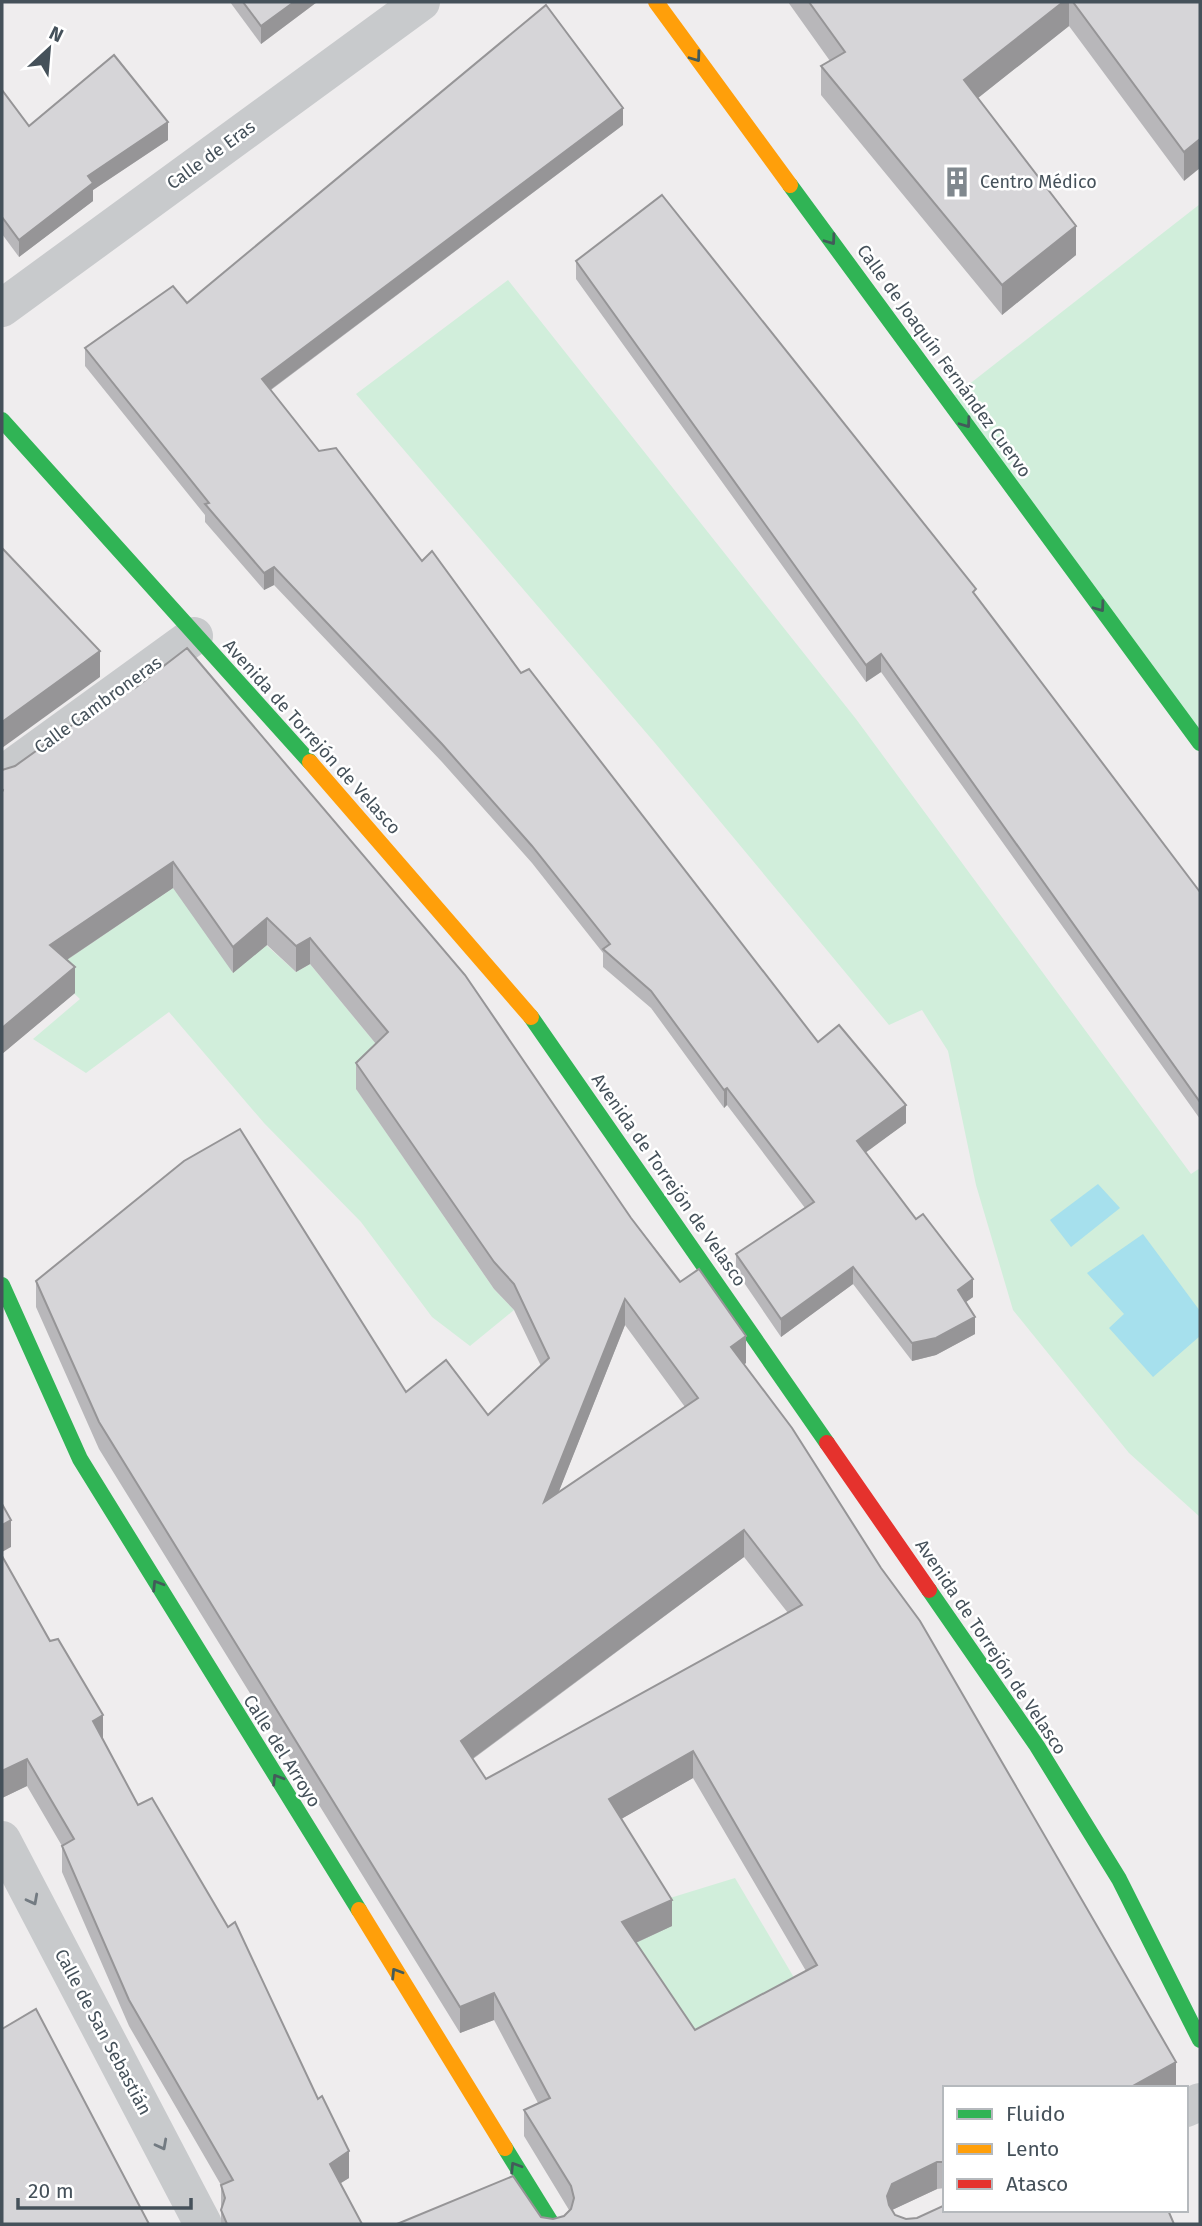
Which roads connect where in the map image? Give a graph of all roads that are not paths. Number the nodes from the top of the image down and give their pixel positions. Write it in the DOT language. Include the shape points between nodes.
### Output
graph roads {
  1 [pos="421,2"];
  2 [pos="656,2"];
  3 [pos="2,308"];
  4 [pos="2,420"];
  5 [pos="194,636"];
  6 [pos="1200,743"];
  7 [pos="2,775"];
  8 [pos="2,1285"];
  9 [pos="2,1840"];
  10 [pos="1200,2040"];
  11 [pos="204,2224"];
  12 [pos="552,2224"];
  1 -- 3 [label="street, Calle de Eras"];
  2 -- 6 [label="main road, Calle de Joaquín Fernández Cuervo, one-way"];
  4 -- 5 [label="main road, Avenida de Torrejón de Velasco"];
  5 -- 7 [label="street, Calle Cambroneras"];
  5 -- 10 [label="main road, Avenida de Torrejón de Velasco" via="385,846 541,1028 1037,1746 1119,1879"];
  12 -- 8 [label="main road, Calle del Arroyo, one-way" via="80,1459"];
  9 -- 11 [label="street, Calle de San Sebastián, one-way"];
}
